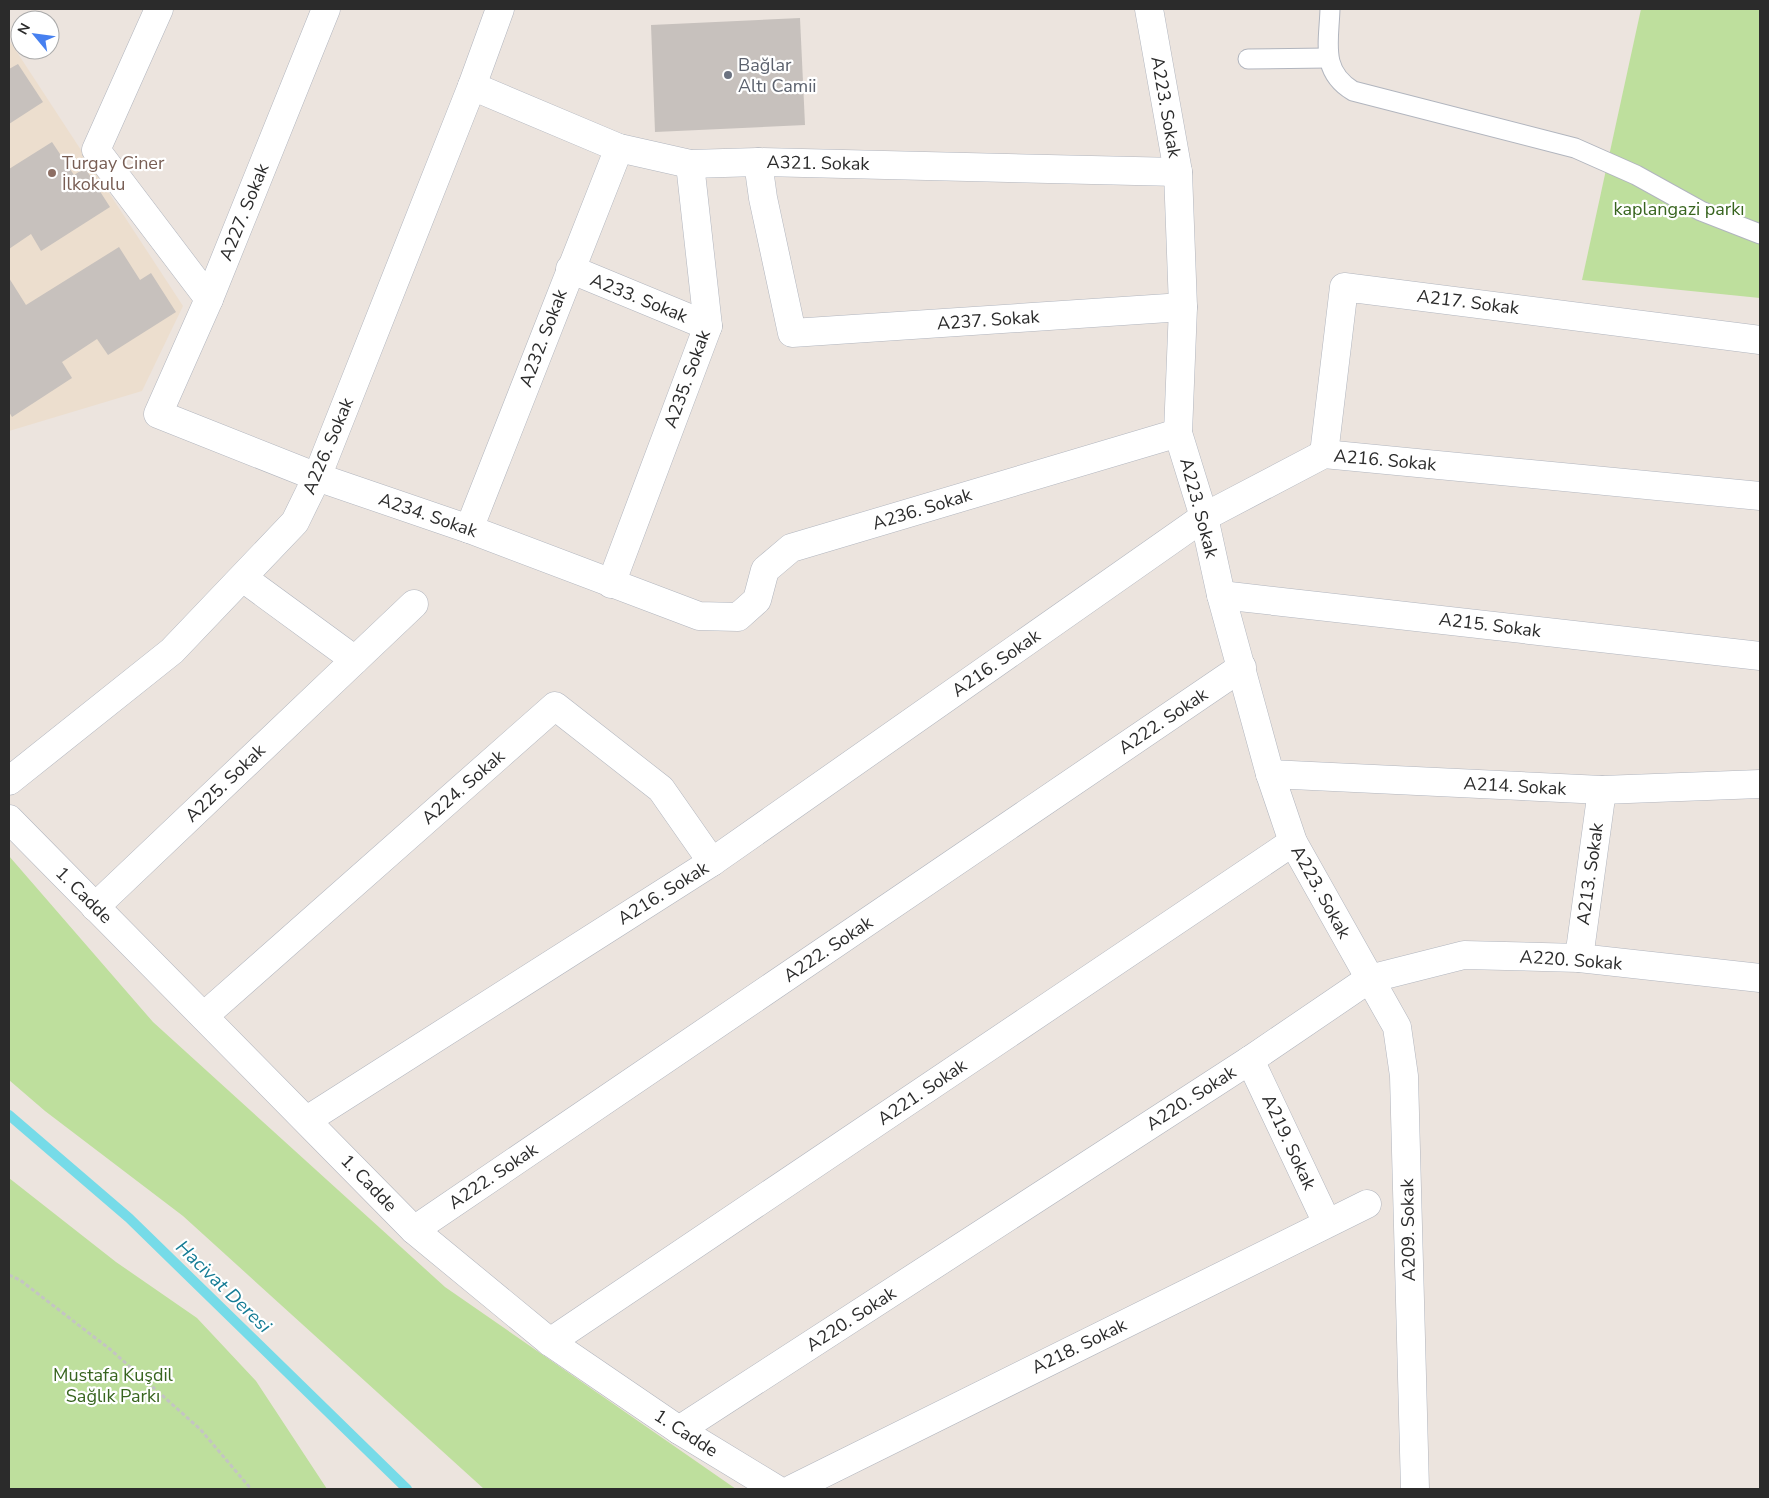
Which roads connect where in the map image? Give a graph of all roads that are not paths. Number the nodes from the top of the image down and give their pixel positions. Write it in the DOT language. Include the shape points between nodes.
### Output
graph roads {
  1 [pos="159,9"];
  2 [pos="326,9"];
  3 [pos="500,9"];
  4 [pos="1149,9"];
  5 [pos="1330,9"];
  6 [pos="1328,58"];
  7 [pos="1248,59"];
  8 [pos="472,86"];
  9 [pos="619,148"];
  10 [pos="758,162"];
  11 [pos="690,164"];
  12 [pos="1178,172"];
  13 [pos="1760,234"];
  14 [pos="570,269"];
  15 [pos="209,299"];
  16 [pos="1183,307"];
  17 [pos="708,326"];
  18 [pos="1760,340"];
  19 [pos="158,414"];
  20 [pos="1178,433"];
  21 [pos="1324,454"];
  22 [pos="317,477"];
  23 [pos="1760,496"];
  24 [pos="1204,517"];
  25 [pos="469,529"];
  26 [pos="242,578"];
  27 [pos="611,584"];
  28 [pos="1221,595"];
  29 [pos="414,604"];
  30 [pos="699,616"];
  31 [pos="1760,656"];
  32 [pos="355,660"];
  33 [pos="1242,667"];
  34 [pos="1270,774"];
  35 [pos="9,781"];
  36 [pos="1760,784"];
  37 [pos="1602,790"];
  38 [pos="9,819"];
  39 [pos="1293,842"];
  40 [pos="712,862"];
  41 [pos="95,907"];
  42 [pos="1579,958"];
  43 [pos="1760,978"];
  44 [pos="1369,979"];
  45 [pos="204,1016"];
  46 [pos="1250,1060"];
  47 [pos="307,1120"];
  48 [pos="1367,1204"];
  49 [pos="1327,1223"];
  50 [pos="414,1230"];
  51 [pos="550,1342"];
  52 [pos="679,1430"];
  53 [pos="776,1489"];
  54 [pos="792,1489"];
  55 [pos="1415,1489"];
  1 -- 15 [label="street" via="96,150"];
  2 -- 15 [label="street, A227. Sokak"];
  3 -- 8 [label="street, A226. Sokak"];
  4 -- 12 [label="street, A223. Sokak"];
  5 -- 6 [label="lane"];
  6 -- 7 [label="lane"];
  6 -- 13 [label="lane" via="1336,79 1353,91 1575,148 1636,175 1701,211"];
  8 -- 9 [label="street, A321. Sokak"];
  8 -- 22 [label="street, A226. Sokak"];
  9 -- 11 [label="street, A321. Sokak"];
  9 -- 14 [label="street, A232. Sokak"];
  10 -- 11 [label="street, A321. Sokak"];
  10 -- 12 [label="street, A321. Sokak"];
  10 -- 16 [label="street, A237. Sokak" via="792,333"];
  11 -- 17 [label="street, A235. Sokak"];
  12 -- 16 [label="street, A223. Sokak"];
  14 -- 17 [label="street, A233. Sokak"];
  14 -- 25 [label="street, A232. Sokak"];
  15 -- 19 [label="street, A227. Sokak"];
  16 -- 20 [label="street, A223. Sokak"];
  17 -- 27 [label="street, A235. Sokak"];
  18 -- 21 [label="street, A217. Sokak" via="1344,286"];
  19 -- 22 [label="street, A234. Sokak"];
  20 -- 24 [label="street, A223. Sokak"];
  20 -- 30 [label="street, A236. Sokak" via="791,548 764,570 757,600 738,618"];
  21 -- 23 [label="street, A216. Sokak"];
  21 -- 24 [label="street, A216. Sokak"];
  22 -- 25 [label="street, A234. Sokak"];
  22 -- 26 [label="street, A226. Sokak" via="296,522"];
  24 -- 28 [label="street, A223. Sokak"];
  24 -- 40 [label="street, A216. Sokak"];
  25 -- 27 [label="street, A234. Sokak"];
  26 -- 32 [label="street"];
  26 -- 35 [label="street, A226. Sokak" via="172,651"];
  27 -- 30 [label="street, A234. Sokak"];
  28 -- 31 [label="street, A215. Sokak"];
  28 -- 33 [label="street, A223. Sokak"];
  29 -- 32 [label="street, A225. Sokak"];
  32 -- 41 [label="street, A225. Sokak"];
  33 -- 34 [label="street, A223. Sokak"];
  33 -- 50 [label="street, A222. Sokak"];
  34 -- 37 [label="street, A214. Sokak"];
  34 -- 39 [label="street, A223. Sokak"];
  36 -- 37 [label="street, A214. Sokak"];
  37 -- 42 [label="street, A213. Sokak"];
  38 -- 41 [label="street, 1. Cadde"];
  39 -- 44 [label="street, A223. Sokak"];
  39 -- 51 [label="street, A221. Sokak"];
  40 -- 45 [label="street, A224. Sokak" via="661,789 555,706"];
  40 -- 47 [label="street, A216. Sokak"];
  41 -- 45 [label="street, 1. Cadde"];
  42 -- 43 [label="street, A220. Sokak"];
  42 -- 44 [label="street, A220. Sokak" via="1464,955"];
  44 -- 46 [label="street, A220. Sokak"];
  44 -- 55 [label="street, A209. Sokak" via="1396,1027 1404,1076"];
  45 -- 47 [label="street, 1. Cadde"];
  46 -- 49 [label="street, A219. Sokak"];
  46 -- 52 [label="street, A220. Sokak"];
  47 -- 50 [label="street, 1. Cadde"];
  48 -- 49 [label="street, A218. Sokak"];
  49 -- 54 [label="street, A218. Sokak"];
  50 -- 51 [label="street, 1. Cadde"];
  51 -- 52 [label="street, 1. Cadde"];
  52 -- 53 [label="street, 1. Cadde"];
}
